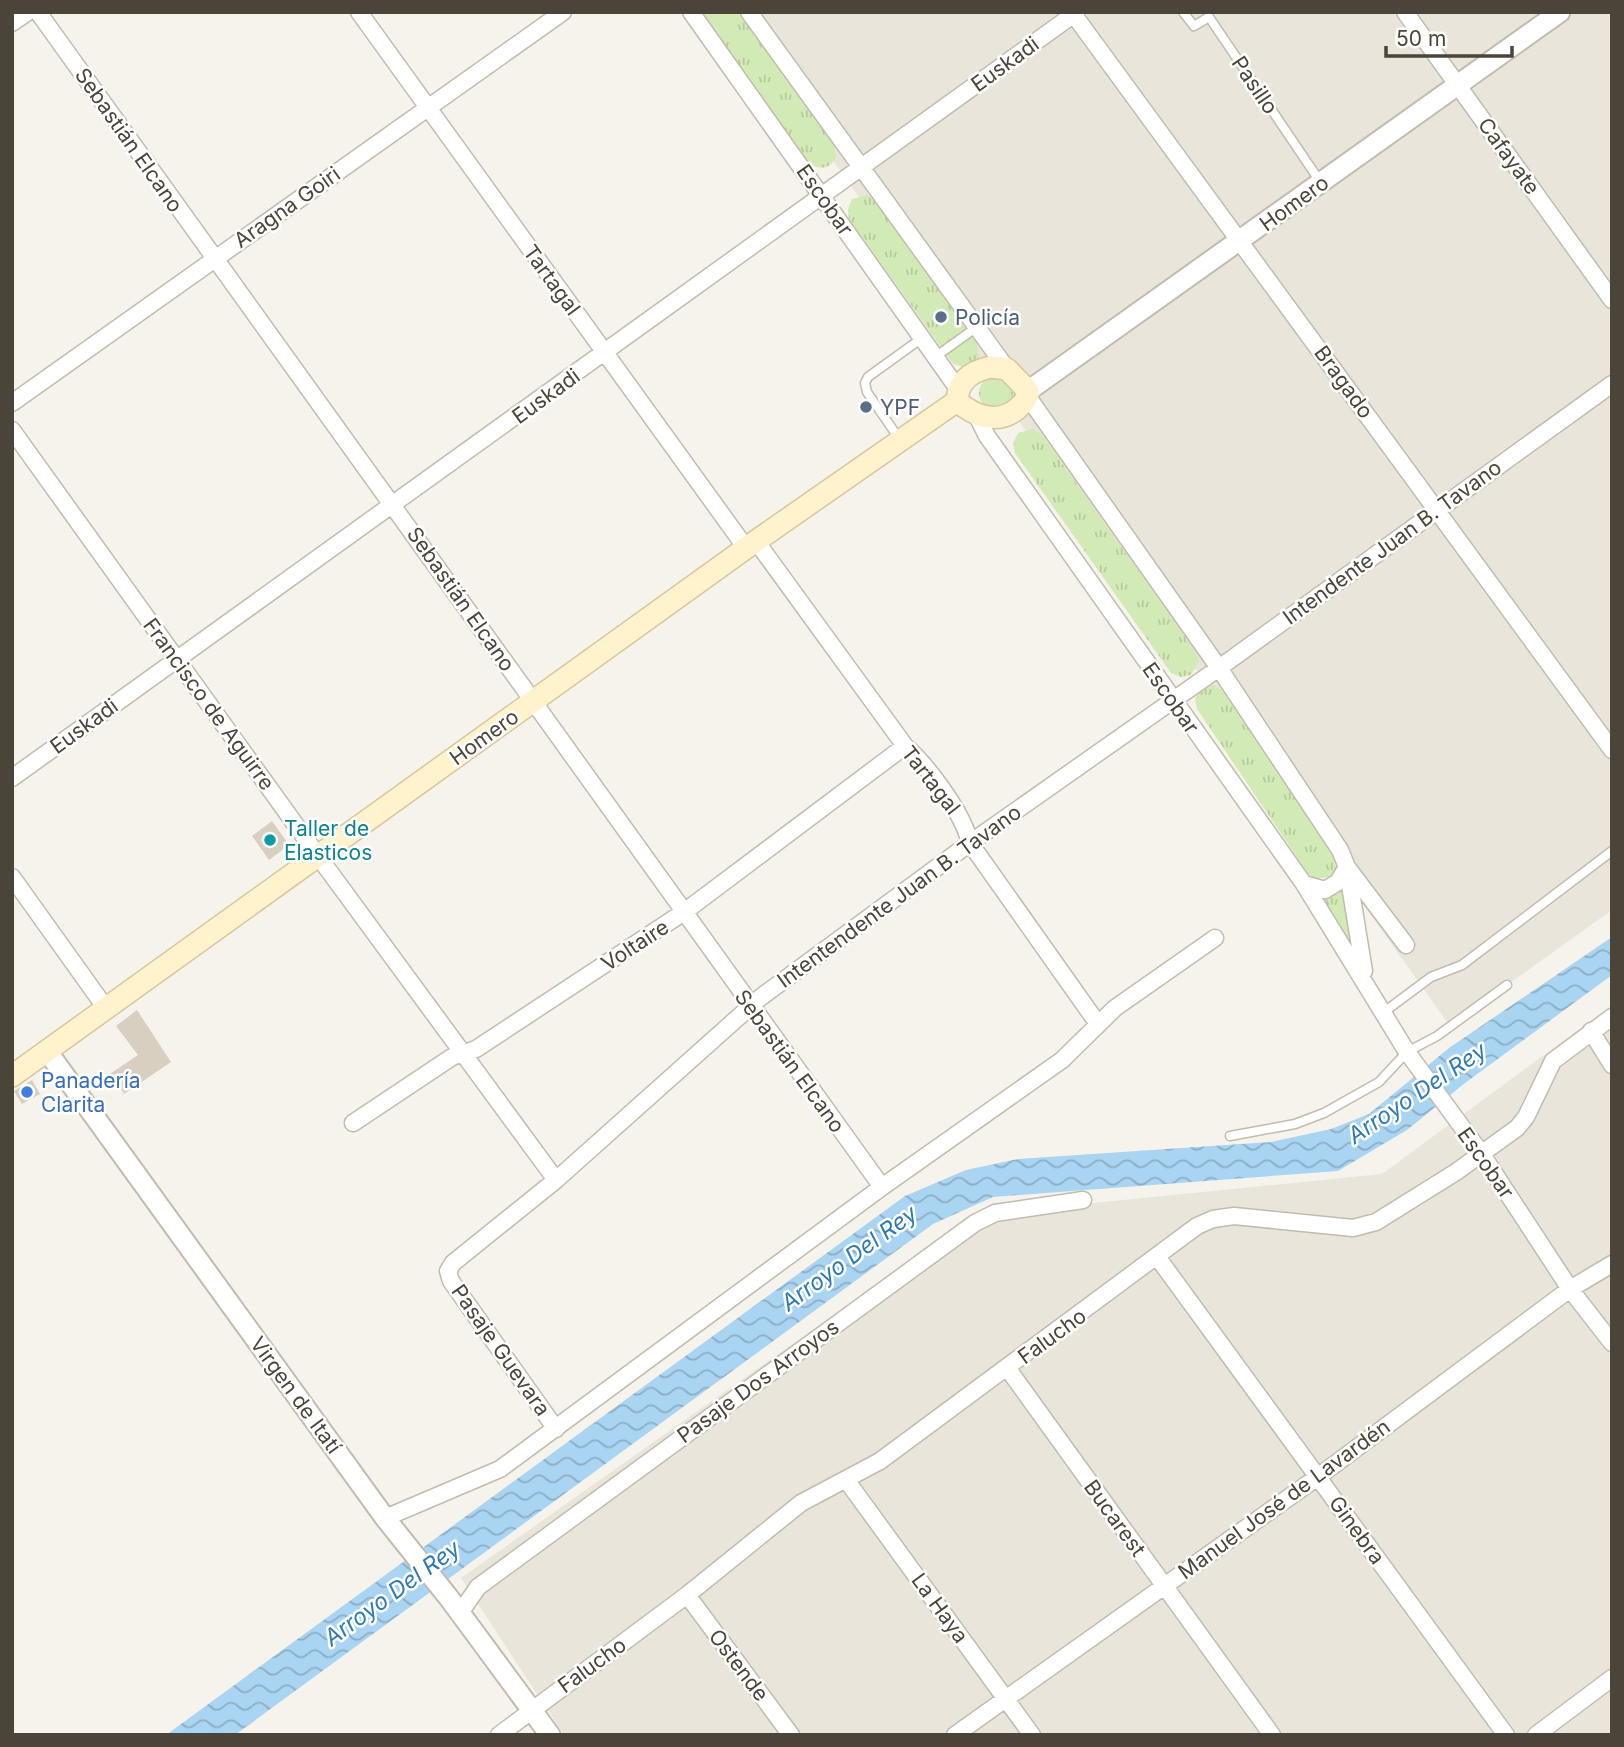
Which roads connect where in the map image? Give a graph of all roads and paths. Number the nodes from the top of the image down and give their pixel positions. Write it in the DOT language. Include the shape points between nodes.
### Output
graph roads {
  1 [pos="28,12"];
  2 [pos="38,12"];
  3 [pos="359,12"];
  4 [pos="563,12"];
  5 [pos="691,12"];
  6 [pos="749,12"];
  7 [pos="1184,12"];
  8 [pos="1405,12"];
  9 [pos="1560,12"];
  10 [pos="1076,13"];
  11 [pos="12,23"];
  12 [pos="1458,85"];
  13 [pos="428,109"];
  14 [pos="863,167"];
  15 [pos="1321,183"];
  16 [pos="822,196"];
  17 [pos="1241,242"];
  18 [pos="214,259"];
  19 [pos="1612,300"];
  20 [pos="977,327"];
  21 [pos="922,338"];
  22 [pos="606,354"];
  23 [pos="935,357"];
  24 [pos="1007,369"];
  25 [pos="1612,384"];
  26 [pos="1028,394"];
  27 [pos="957,395"];
  28 [pos="12,403"];
  29 [pos="977,416"];
  30 [pos="12,430"];
  31 [pos="900,441"];
  32 [pos="394,505"];
  33 [pos="1437,508"];
  34 [pos="751,544"];
  35 [pos="177,659"];
  36 [pos="1219,668"];
  37 [pos="1172,699"];
  38 [pos="534,701"];
  39 [pos="905,746"];
  40 [pos="1612,750"];
  41 [pos="12,778"];
  42 [pos="970,843"];
  43 [pos="1612,851"];
  44 [pos="318,856"];
  45 [pos="1347,867"];
  46 [pos="12,877"];
  47 [pos="1304,884"];
  48 [pos="684,912"];
  49 [pos="1215,939"];
  50 [pos="1406,945"];
  51 [pos="1365,980"];
  52 [pos="1507,985"];
  53 [pos="105,1007"];
  54 [pos="751,1008"];
  55 [pos="1384,1012"];
  56 [pos="1612,1017"];
  57 [pos="1098,1024"];
  58 [pos="1591,1031"];
  59 [pos="47,1051"];
  60 [pos="464,1053"];
  61 [pos="1409,1055"];
  62 [pos="1612,1065"];
  63 [pos="12,1076"];
  64 [pos="353,1123"];
  65 [pos="1230,1136"];
  66 [pos="1481,1153"];
  67 [pos="556,1180"];
  68 [pos="882,1187"];
  69 [pos="1083,1200"];
  70 [pos="1158,1258"];
  71 [pos="1612,1264"];
  72 [pos="448,1271"];
  73 [pos="1570,1289"];
  74 [pos="1612,1343"];
  75 [pos="1008,1369"];
  76 [pos="555,1429"];
  77 [pos="1319,1476"];
  78 [pos="847,1482"];
  79 [pos="385,1518"];
  80 [pos="1164,1585"];
  81 [pos="687,1595"];
  82 [pos="455,1606"];
  83 [pos="1612,1678"];
  84 [pos="1006,1698"];
  85 [pos="532,1709"];
  86 [pos="499,1735"];
  87 [pos="550,1735"];
  88 [pos="791,1735"];
  89 [pos="955,1735"];
  90 [pos="1032,1735"];
  91 [pos="1272,1735"];
  92 [pos="1506,1735"];
  93 [pos="1536,1735"];
  1 -- 11 [label="street"];
  2 -- 18 [label="street, Sebastián Elcano"];
  3 -- 13 [label="street, Tartagal"];
  4 -- 13 [label="street, Aragna Goiri"];
  5 -- 16 [label="street, Escobar"];
  6 -- 14 [label="street"];
  7 -- 15 [label="lane, Pasillo" via="1194,26 1209,17"];
  8 -- 12 [label="street, Cafayate"];
  9 -- 12 [label="street, Homero"];
  10 -- 14 [label="street, Euskadi"];
  10 -- 17 [label="street, Bragado"];
  12 -- 15 [label="street, Homero"];
  12 -- 19 [label="street, Cafayate"];
  13 -- 18 [label="street, Aragna Goiri"];
  13 -- 22 [label="street, Tartagal"];
  14 -- 16 [label="street, Euskadi"];
  14 -- 20 [label="street"];
  15 -- 17 [label="street, Homero"];
  16 -- 21 [label="street, Escobar"];
  16 -- 22 [label="street, Euskadi"];
  17 -- 26 [label="street, Homero"];
  17 -- 33 [label="street, Bragado"];
  18 -- 28 [label="street, Aragna Goiri"];
  18 -- 32 [label="street, Sebastián Elcano"];
  20 -- 23 [label="lane"];
  20 -- 24 [label="street"];
  21 -- 23 [label="street, Escobar"];
  21 -- 31 [label="lane" via="865,383"];
  22 -- 32 [label="street, Euskadi"];
  22 -- 34 [label="street, Tartagal"];
  23 -- 27 [label="street, Escobar"];
  24 -- 26 [label="main road"];
  24 -- 27 [label="main road" via="991,367 968,376"];
  25 -- 33 [label="street, Intendente Juan B. Tavano"];
  26 -- 29 [label="main road" via="1003,417"];
  26 -- 36 [label="street, Escobar"];
  27 -- 29 [label="main road"];
  27 -- 31 [label="main road, Homero"];
  29 -- 37 [label="street, Escobar"];
  30 -- 35 [label="street, Francisco de Aguirre"];
  31 -- 34 [label="main road, Homero"];
  32 -- 35 [label="street, Euskadi"];
  32 -- 38 [label="street, Sebastián Elcano"];
  33 -- 36 [label="street, Intendente Juan B. Tavano"];
  33 -- 40 [label="street, Bragado"];
  34 -- 38 [label="main road, Homero"];
  34 -- 39 [label="street, Tartagal"];
  35 -- 41 [label="street, Euskadi"];
  35 -- 44 [label="street, Francisco de Aguirre"];
  36 -- 37 [label="street, Intendente Juan B. Tavano"];
  36 -- 45 [label="street, Escobar"];
  37 -- 42 [label="street, Intentendente Juan B. Tavano"];
  37 -- 47 [label="street, Escobar"];
  38 -- 44 [label="main road, Homero"];
  38 -- 48 [label="street, Sebastián Elcano"];
  39 -- 42 [label="street, Tartagal" via="966,826"];
  39 -- 48 [label="street, Voltaire"];
  42 -- 54 [label="street, Intentendente Juan B. Tavano"];
  42 -- 57 [label="street, Tartagal"];
  43 -- 55 [label="lane" via="1462,965 1431,977"];
  44 -- 53 [label="main road, Homero"];
  44 -- 60 [label="street, Francisco de Aguirre"];
  45 -- 47 [label="street" via="1338,882 1325,890"];
  45 -- 50 [label="street, Escobar"];
  45 -- 51 [label="street, Escobar"];
  46 -- 53 [label="street"];
  47 -- 51 [label="street, Escobar"];
  48 -- 54 [label="street, Sebastián Elcano"];
  48 -- 60 [label="street, Voltaire"];
  49 -- 57 [label="street"];
  51 -- 55 [label="street, Escobar"];
  52 -- 61 [label="lane"];
  53 -- 59 [label="main road, Homero"];
  54 -- 67 [label="street, Intentendente Juan B. Tavano"];
  54 -- 68 [label="street, Sebastián Elcano"];
  55 -- 61 [label="street, Escobar"];
  56 -- 58 [label="street, Falucho"];
  57 -- 68 [label="street" via="1062,1060"];
  58 -- 62 [label="street"];
  58 -- 66 [label="street, Falucho" via="1553,1061 1517,1128"];
  59 -- 63 [label="main road, Homero"];
  59 -- 79 [label="street, Virgen de Itatí"];
  60 -- 64 [label="street, Voltaire" via="452,1056"];
  60 -- 67 [label="street, Francisco de Aguirre"];
  61 -- 65 [label="lane" via="1379,1082 1324,1113 1295,1124"];
  61 -- 66 [label="street, Escobar"];
  66 -- 70 [label="street, Falucho" via="1366,1226 1234,1216 1213,1219 1197,1226"];
  66 -- 73 [label="street, Escobar"];
  67 -- 72 [label="street, Intentendente Juan B. Tavano"];
  68 -- 76 [label="street"];
  69 -- 82 [label="street, Pasaje Dos Arroyos" via="995,1213 975,1223"];
  70 -- 75 [label="street, Falucho"];
  70 -- 77 [label="street, Ginebra"];
  71 -- 73 [label="street, Manuel José de Lavardén"];
  72 -- 76 [label="street, Pasaje Guevara"];
  73 -- 74 [label="street, Escobar"];
  73 -- 77 [label="street, Manuel José de Lavardén"];
  75 -- 78 [label="street, Falucho"];
  75 -- 80 [label="street, Bucarest"];
  76 -- 79 [label="street" via="488,1476"];
  77 -- 80 [label="street, Manuel José de Lavardén"];
  77 -- 92 [label="street, Ginebra"];
  78 -- 81 [label="street, Falucho" via="802,1503"];
  78 -- 84 [label="street, La Haya"];
  79 -- 82 [label="street, Virgen de Itatí"];
  80 -- 84 [label="street, Manuel José de Lavardén"];
  80 -- 91 [label="street, Bucarest"];
  81 -- 85 [label="street, Falucho"];
  81 -- 88 [label="street, Ostende"];
  82 -- 85 [label="street, Virgen de Itatí"];
  83 -- 93 [label="street"];
  84 -- 89 [label="street, Manuel José de Lavardén"];
  84 -- 90 [label="street, La Haya"];
  85 -- 86 [label="street, Falucho"];
  85 -- 87 [label="street, Virgen de Itatí"];
}
